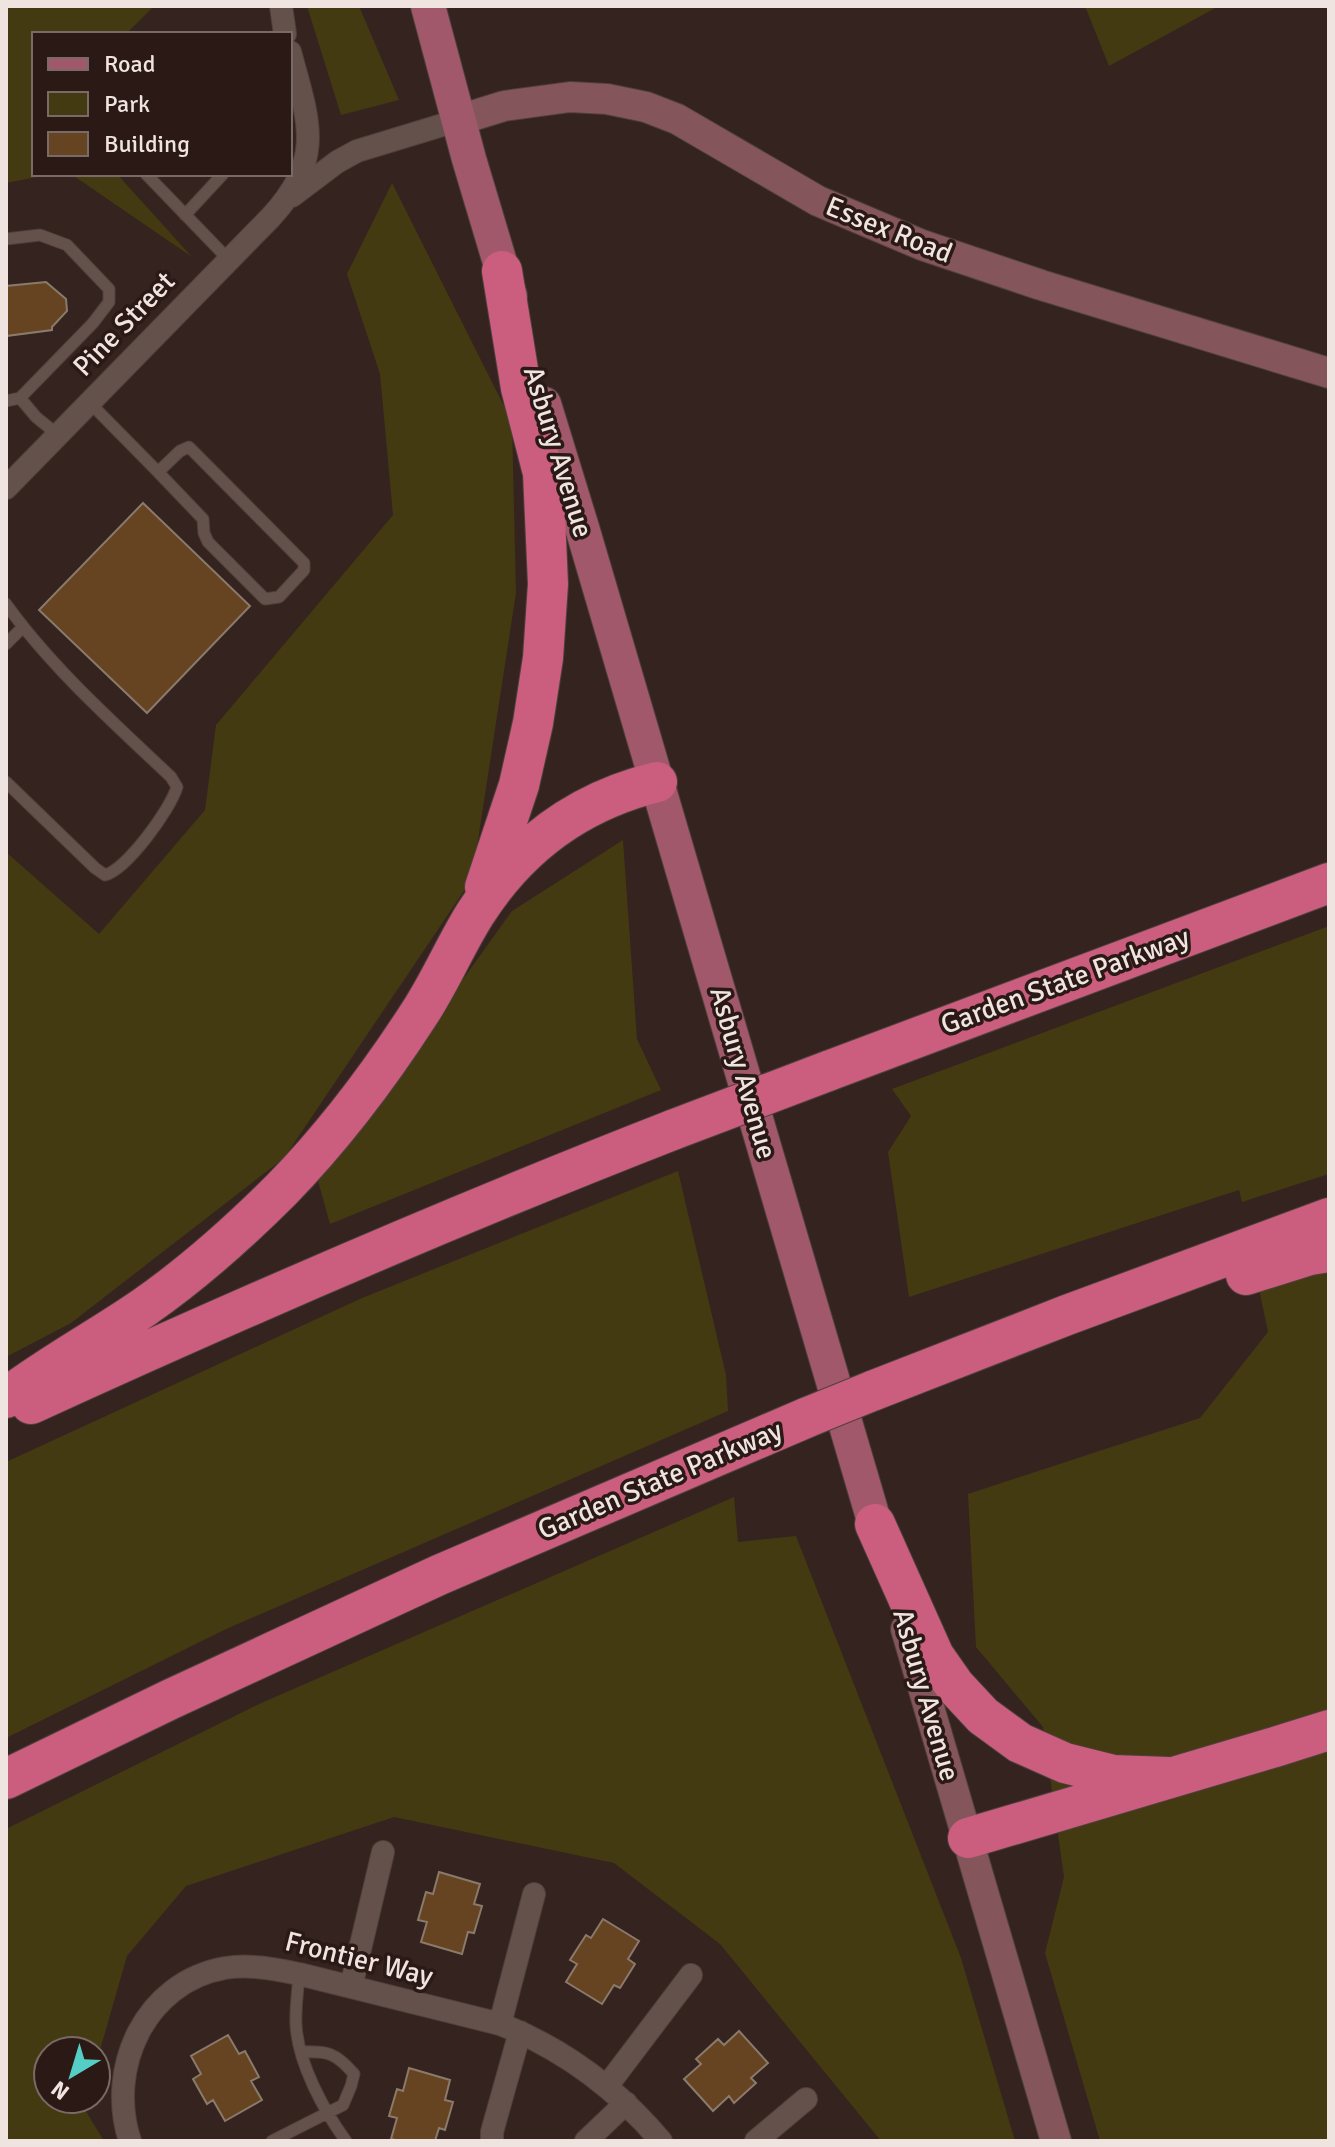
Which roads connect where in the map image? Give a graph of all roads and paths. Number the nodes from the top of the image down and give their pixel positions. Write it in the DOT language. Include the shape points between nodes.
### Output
graph roads {
  1 [pos="281,6"];
  2 [pos="428,6"];
  3 [pos="285,32"];
  4 [pos="292,59"];
  5 [pos="459,120"];
  6 [pos="148,176"];
  7 [pos="221,176"];
  8 [pos="285,202"];
  9 [pos="185,215"];
  10 [pos="6,239"];
  11 [pos="229,260"];
  12 [pos="502,271"];
  13 [pos="1329,373"];
  14 [pos="20,398"];
  15 [pos="6,401"];
  16 [pos="90,403"];
  17 [pos="58,435"];
  18 [pos="158,472"];
  19 [pos="6,488"];
  20 [pos="6,604"];
  21 [pos="23,627"];
  22 [pos="6,644"];
  23 [pos="6,782"];
  24 [pos="657,782"];
  25 [pos="1329,883"];
  26 [pos="476,912"];
  27 [pos="1329,1218"];
  28 [pos="1329,1252"];
  29 [pos="1067,1315"];
  30 [pos="6,1398"];
  31 [pos="6,1417"];
  32 [pos="875,1524"];
  33 [pos="1329,1730"];
  34 [pos="1168,1777"];
  35 [pos="6,1779"];
  36 [pos="968,1838"];
  37 [pos="383,1852"];
  38 [pos="534,1894"];
  39 [pos="299,1974"];
  40 [pos="691,1975"];
  41 [pos="351,1987"];
  42 [pos="510,2028"];
  43 [pos="302,2052"];
  44 [pos="607,2086"];
  45 [pos="806,2099"];
  46 [pos="626,2103"];
  47 [pos="327,2112"];
  48 [pos="130,2141"];
  49 [pos="272,2141"];
  50 [pos="346,2141"];
  51 [pos="492,2141"];
  52 [pos="586,2141"];
  53 [pos="661,2141"];
  54 [pos="756,2141"];
  55 [pos="1056,2141"];
  1 -- 3 [label="street"];
  2 -- 5 [label="main road, Asbury Avenue"];
  4 -- 8 [label="street, Pine Street" via="309,143 303,169"];
  5 -- 8 [label="street, Pine Street" via="357,151"];
  5 -- 12 [label="main road, Asbury Avenue"];
  5 -- 13 [label="street, Essex Road" via="504,106 570,97 646,107 677,119 818,201 922,245"];
  6 -- 9 [label="lane"];
  7 -- 9 [label="lane"];
  8 -- 11 [label="street, Pine Street"];
  9 -- 11 [label="lane"];
  10 -- 14 [label="lane" via="40,235 67,245 109,289 109,302 93,323"];
  11 -- 16 [label="street, Pine Street"];
  12 -- 24 [label="main road, Asbury Avenue"];
  12 -- 26 [label="highway" via="521,388 543,473 548,584 539,692 526,754"];
  14 -- 15 [label="lane"];
  14 -- 17 [label="lane"];
  16 -- 17 [label="street, Pine Street"];
  16 -- 18 [label="lane"];
  17 -- 19 [label="street, Pine Street"];
  18 -- 18 [label="lane" via="189,447 304,563 304,570 279,597 265,599 208,542 203,519"];
  20 -- 21 [label="lane"];
  21 -- 22 [label="lane"];
  21 -- 23 [label="lane" via="177,787 142,842 105,875"];
  24 -- 26 [label="highway" via="616,794 556,826 521,857"];
  24 -- 32 [label="main road, Asbury Avenue"];
  25 -- 31 [label="highway, Garden State Parkway, bridge" via="675,1129 386,1245"];
  26 -- 30 [label="highway" via="397,1047 284,1187 168,1290"];
  27 -- 29 [label="highway, Garden State Parkway"];
  28 -- 29 [label="highway" via="1203,1290"];
  29 -- 35 [label="highway, Garden State Parkway, bridge" via="808,1417 439,1575"];
  32 -- 34 [label="highway" via="934,1656 983,1716 1020,1743 1065,1763 1113,1775"];
  32 -- 36 [label="street, Asbury Avenue"];
  33 -- 34 [label="highway"];
  34 -- 36 [label="highway"];
  36 -- 55 [label="street, Asbury Avenue"];
  37 -- 41 [label="street"];
  38 -- 42 [label="street"];
  39 -- 41 [label="street, Frontier Way"];
  39 -- 43 [label="lane" via="296,2027"];
  39 -- 48 [label="street, Frontier Way" via="266,1967 225,1968 184,1983 164,1999 138,2031 126,2064 122,2099"];
  40 -- 44 [label="street"];
  41 -- 42 [label="street, Frontier Way"];
  42 -- 44 [label="street, Frontier Way" via="549,2046"];
  42 -- 51 [label="street"];
  43 -- 47 [label="lane"];
  43 -- 47 [label="lane" via="326,2051 354,2074 343,2105"];
  44 -- 46 [label="street, Frontier Way"];
  45 -- 54 [label="street"];
  46 -- 52 [label="street"];
  46 -- 53 [label="street, Frontier Way"];
  47 -- 49 [label="lane"];
  47 -- 50 [label="lane"];
}
